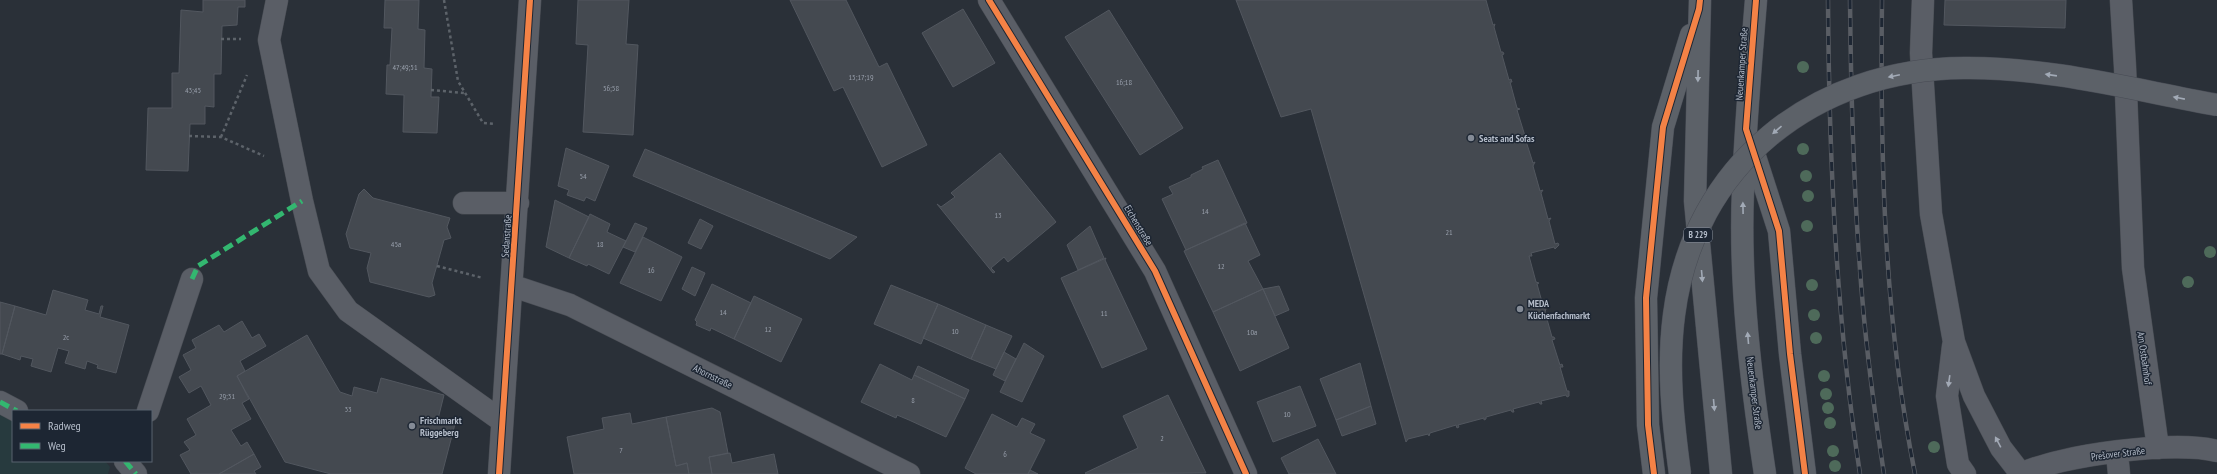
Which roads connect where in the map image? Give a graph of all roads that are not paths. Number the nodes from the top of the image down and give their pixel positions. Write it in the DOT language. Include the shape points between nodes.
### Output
graph roads {
  1 [pos="277,0"];
  2 [pos="530,0"];
  3 [pos="989,0"];
  4 [pos="1756,0"];
  5 [pos="1923,0"];
  6 [pos="2121,0"];
  7 [pos="1700,4"];
  8 [pos="2217,105"];
  9 [pos="1746,129"];
  10 [pos="518,202"];
  11 [pos="464,203"];
  12 [pos="192,279"];
  13 [pos="513,286"];
  14 [pos="1954,342"];
  15 [pos="0,402"];
  16 [pos="15,410"];
  17 [pos="148,410"];
  18 [pos="502,421"];
  19 [pos="2158,448"];
  20 [pos="2217,451"];
  21 [pos="2117,453"];
  22 [pos="1720,467"];
  23 [pos="1764,467"];
  24 [pos="889,469"];
  25 [pos="499,474"];
  26 [pos="910,474"];
  27 [pos="1246,474"];
  28 [pos="1654,474"];
  29 [pos="1680,474"];
  30 [pos="1805,474"];
  31 [pos="1965,474"];
  32 [pos="2021,474"];
  33 [pos="2118,474"];
  1 -- 18 [label="street" via="269,40 319,271 348,311"];
  2 -- 10 [label="street, Sedanstraße"];
  3 -- 27 [label="street, Eichenstraße" via="1155,271"];
  4 -- 9 [label="main road, Neuenkamper Straße"];
  5 -- 14 [label="street" via="1921,53 1931,214"];
  6 -- 19 [label="street, Am Ostbahnhof" via="2133,268"];
  7 -- 22 [label="main road, B 229, one-way" via="1696,201"];
  7 -- 28 [label="main road, B 229" via="1663,127 1646,298 1648,425"];
  8 -- 29 [label="main road, one-way, bridge" via="2066,77 1964,68 1877,79 1848,88 1795,116 1754,150 1728,180 1707,213 1680,280 1671,350 1671,394"];
  23 -- 9 [label="main road, Neuenkamper Straße, one-way" via="1749,347 1744,275 1743,192"];
  9 -- 30 [label="main road" via="1779,231 1789,346"];
  10 -- 11 [label="street"];
  10 -- 13 [label="street, Sedanstraße"];
  12 -- 17 [label="street"];
  13 -- 18 [label="street, Sedanstraße"];
  13 -- 24 [label="street, Ahornstraße" via="570,305"];
  14 -- 31 [label="street, one-way" via="1946,396 1958,464"];
  32 -- 14 [label="street, one-way" via="2001,448 1974,396"];
  15 -- 16 [label="street"];
  18 -- 25 [label="street, Sedanstraße"];
  19 -- 20 [label="street, Prešover Straße"];
  19 -- 21 [label="street, Prešover Straße"];
  21 -- 32 [label="street, Prešover Straße" via="2055,462"];
  21 -- 33 [label="street"];
  24 -- 26 [label="street, Ahornstraße"];
}
